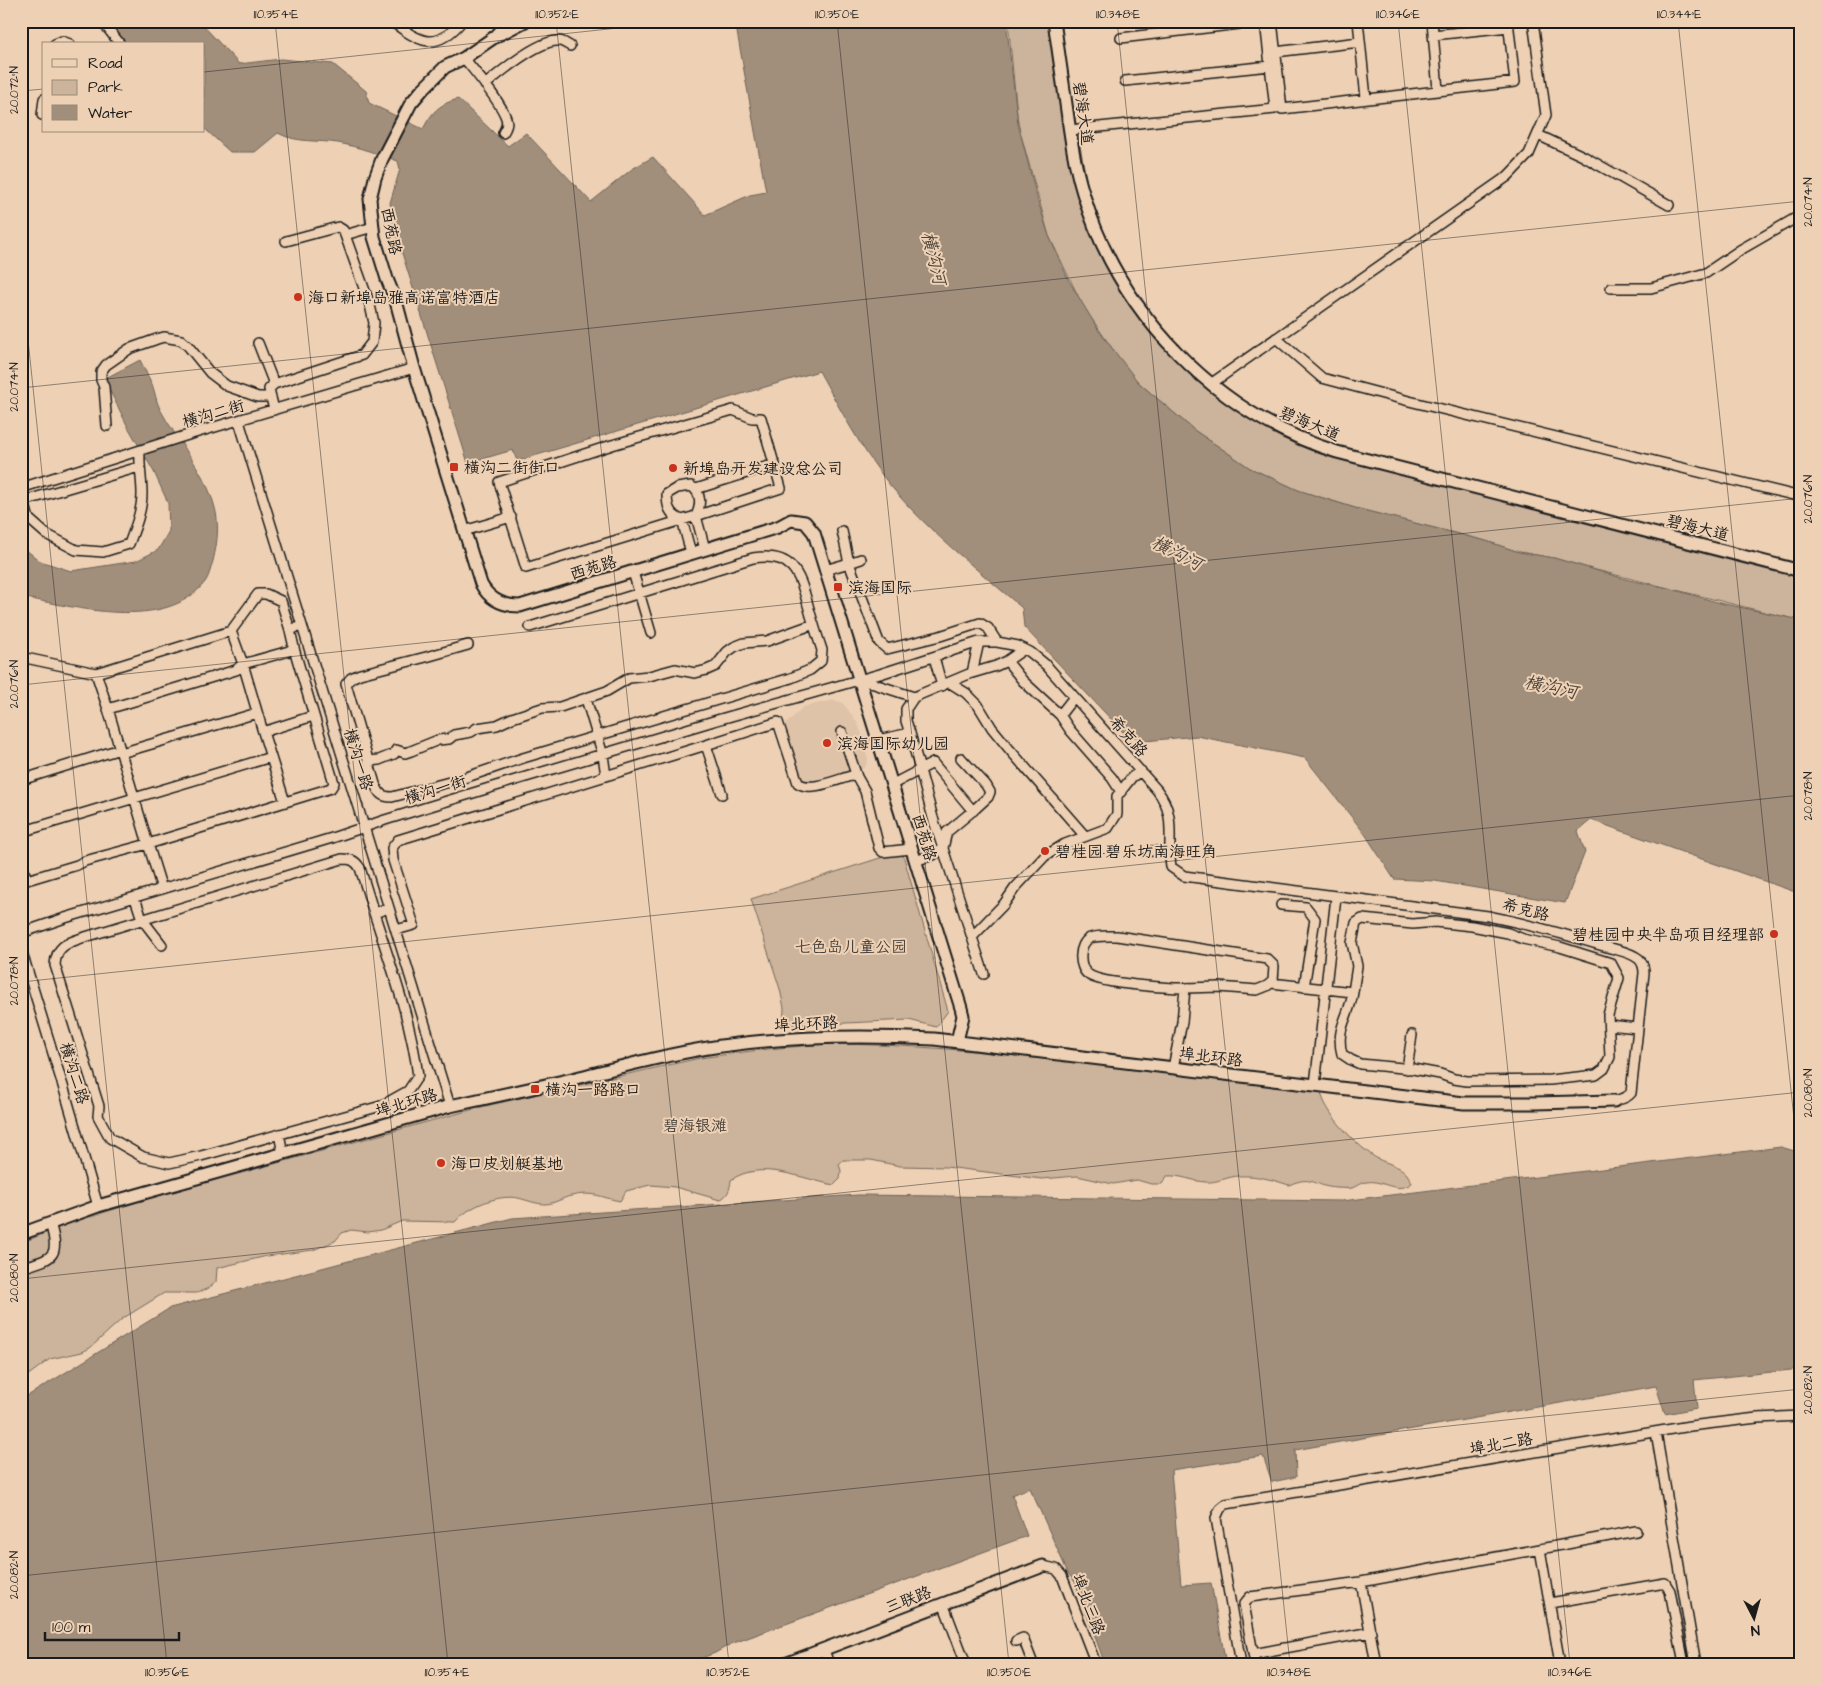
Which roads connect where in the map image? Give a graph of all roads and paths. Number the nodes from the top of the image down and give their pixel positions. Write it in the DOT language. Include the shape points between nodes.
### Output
graph roads {
  1 [pos="102,21"];
  2 [pos="462,21"];
  3 [pos="506,21"];
  4 [pos="525,21"];
  5 [pos="1054,21"];
  6 [pos="1059,21"];
  7 [pos="1272,21"];
  8 [pos="1358,21"];
  9 [pos="1432,21"];
  10 [pos="1533,21"];
  11 [pos="393,22"];
  12 [pos="1509,24"];
  13 [pos="1434,35"];
  14 [pos="496,36"];
  15 [pos="1122,38"];
  16 [pos="118,42"];
  17 [pos="1360,42"];
  18 [pos="570,46"];
  19 [pos="1275,52"];
  20 [pos="464,58"];
  21 [pos="1270,66"];
  22 [pos="1125,81"];
  23 [pos="484,85"];
  24 [pos="1438,90"];
  25 [pos="1366,98"];
  26 [pos="1278,109"];
  27 [pos="1072,129"];
  28 [pos="503,132"];
  29 [pos="1538,135"];
  30 [pos="1670,205"];
  31 [pos="1801,215"];
  32 [pos="373,227"];
  33 [pos="345,235"];
  34 [pos="286,241"];
  35 [pos="1611,288"];
  36 [pos="1276,338"];
  37 [pos="258,342"];
  38 [pos="414,368"];
  39 [pos="1215,381"];
  40 [pos="274,384"];
  41 [pos="270,397"];
  42 [pos="274,410"];
  43 [pos="239,421"];
  44 [pos="108,426"];
  45 [pos="140,451"];
  46 [pos="774,464"];
  47 [pos="139,467"];
  48 [pos="52,478"];
  49 [pos="21,488"];
  50 [pos="696,489"];
  51 [pos="56,491"];
  52 [pos="1801,497"];
  53 [pos="696,516"];
  54 [pos="510,517"];
  55 [pos="682,520"];
  56 [pos="842,530"];
  57 [pos="464,531"];
  58 [pos="705,549"];
  59 [pos="691,553"];
  60 [pos="861,559"];
  61 [pos="850,563"];
  62 [pos="1801,566"];
  63 [pos="825,570"];
  64 [pos="1801,571"];
  65 [pos="633,572"];
  66 [pos="639,593"];
  67 [pos="814,624"];
  68 [pos="302,626"];
  69 [pos="530,627"];
  70 [pos="231,630"];
  71 [pos="290,630"];
  72 [pos="651,632"];
  73 [pos="979,642"];
  74 [pos="998,642"];
  75 [pos="468,644"];
  76 [pos="294,646"];
  77 [pos="1024,649"];
  78 [pos="21,657"];
  79 [pos="934,657"];
  80 [pos="1007,661"];
  81 [pos="243,664"];
  82 [pos="96,673"];
  83 [pos="972,673"];
  84 [pos="859,679"];
  85 [pos="946,684"];
  86 [pos="914,696"];
  87 [pos="1074,697"];
  88 [pos="586,698"];
  89 [pos="108,709"];
  90 [pos="257,713"];
  91 [pos="1060,715"];
  92 [pos="313,716"];
  93 [pos="263,732"];
  94 [pos="842,732"];
  95 [pos="910,734"];
  96 [pos="598,736"];
  97 [pos="878,740"];
  98 [pos="706,745"];
  99 [pos="120,751"];
  100 [pos="604,755"];
  101 [pos="271,758"];
  102 [pos="961,758"];
  103 [pos="369,761"];
  104 [pos="920,769"];
  105 [pos="1141,771"];
  106 [pos="606,776"];
  107 [pos="857,777"];
  108 [pos="21,780"];
  109 [pos="891,785"];
  110 [pos="1121,792"];
  111 [pos="722,794"];
  112 [pos="134,798"];
  113 [pos="285,802"];
  114 [pos="973,811"];
  115 [pos="364,827"];
  116 [pos="21,832"];
  117 [pos="1084,836"];
  118 [pos="148,844"];
  119 [pos="943,848"];
  120 [pos="911,849"];
  121 [pos="1150,851"];
  122 [pos="1170,852"];
  123 [pos="915,861"];
  124 [pos="21,862"];
  125 [pos="162,889"];
  126 [pos="1336,897"];
  127 [pos="135,898"];
  128 [pos="1281,906"];
  129 [pos="389,908"];
  130 [pos="374,912"];
  131 [pos="142,919"];
  132 [pos="396,930"];
  133 [pos="21,933"];
  134 [pos="972,937"];
  135 [pos="162,945"];
  136 [pos="21,949"];
  137 [pos="984,974"];
  138 [pos="1271,983"];
  139 [pos="1185,988"];
  140 [pos="1325,989"];
  141 [pos="1309,990"];
  142 [pos="1353,992"];
  143 [pos="1609,1025"];
  144 [pos="1638,1028"];
  145 [pos="1412,1035"];
  146 [pos="957,1041"];
  147 [pos="1173,1068"];
  148 [pos="1407,1069"];
  149 [pos="1315,1085"];
  150 [pos="1614,1101"];
  151 [pos="450,1106"];
  152 [pos="279,1134"];
  153 [pos="283,1153"];
  154 [pos="98,1206"];
  155 [pos="50,1224"];
  156 [pos="21,1234"];
  157 [pos="21,1268"];
  158 [pos="1801,1416"];
  159 [pos="1656,1433"];
  160 [pos="1636,1531"];
  161 [pos="1540,1549"];
  162 [pos="1043,1566"];
  163 [pos="1362,1582"];
  164 [pos="943,1603"];
  165 [pos="1550,1603"];
  166 [pos="1371,1632"];
  167 [pos="1016,1641"];
  168 [pos="824,1650"];
  169 [pos="1253,1654"];
  170 [pos="812,1659"];
  171 [pos="785,1664"];
  172 [pos="829,1664"];
  173 [pos="966,1664"];
  174 [pos="1033,1664"];
  175 [pos="1096,1664"];
  176 [pos="1241,1664"];
  177 [pos="1255,1664"];
  178 [pos="1376,1664"];
  179 [pos="1560,1664"];
  180 [pos="1684,1664"];
  181 [pos="1696,1664"];
  1 -- 16 [label="street"];
  2 -- 11 [label="street" via="451,33 424,42"];
  3 -- 14 [label="main road, 西苑路"];
  4 -- 14 [label="main road"];
  5 -- 27 [label="main road, 碧海大道"];
  6 -- 27 [label="main road, 碧海大道"];
  7 -- 19 [label="street"];
  8 -- 17 [label="street"];
  9 -- 13 [label="street"];
  10 -- 29 [label="street" via="1546,115"];
  12 -- 13 [label="street"];
  12 -- 24 [label="street" via="1515,82"];
  13 -- 24 [label="street"];
  14 -- 20 [label="main road, 西苑路"];
  15 -- 21 [label="street" via="1265,21"];
  17 -- 19 [label="street"];
  17 -- 25 [label="street"];
  18 -- 23 [label="street" via="554,41 530,51"];
  19 -- 26 [label="street"];
  20 -- 23 [label="street"];
  20 -- 32 [label="main road, 西苑路" via="440,72 411,103 375,178 370,200"];
  21 -- 22 [label="street"];
  21 -- 26 [label="street"];
  23 -- 28 [label="street" via="507,119"];
  24 -- 25 [label="street"];
  25 -- 26 [label="street"];
  26 -- 27 [label="street"];
  27 -- 39 [label="main road, 碧海大道" via="1097,220 1121,271 1159,326"];
  27 -- 64 [label="main road, 碧海大道" via="1077,169 1092,218 1130,294 1177,353 1249,412 1298,438 1351,456"];
  29 -- 30 [label="street" via="1583,156"];
  29 -- 36 [label="street" via="1529,154 1508,176"];
  31 -- 35 [label="street" via="1706,273 1650,288"];
  32 -- 33 [label="street"];
  32 -- 38 [label="main road, 西苑路"];
  33 -- 34 [label="street" via="338,227"];
  33 -- 40 [label="street" via="370,304 374,323 372,342 362,355"];
  36 -- 39 [label="street"];
  36 -- 52 [label="street" via="1322,378"];
  37 -- 40 [label="street"];
  38 -- 42 [label="street, 横沟二街"];
  38 -- 57 [label="main road, 西苑路"];
  39 -- 62 [label="main road, 碧海大道" via="1266,416 1335,446"];
  40 -- 41 [label="street" via="269,389"];
  41 -- 42 [label="street"];
  41 -- 44 [label="street" via="258,397 227,386 181,340 164,337 129,349 101,372"];
  42 -- 43 [label="street, 横沟二街"];
  43 -- 45 [label="street, 横沟二街"];
  43 -- 68 [label="street, 横沟一路"];
  45 -- 47 [label="street"];
  45 -- 48 [label="street, 横沟二街"];
  46 -- 50 [label="street"];
  46 -- 53 [label="street" via="781,488"];
  46 -- 54 [label="street" via="761,418 733,410 499,482"];
  47 -- 51 [label="street"];
  47 -- 51 [label="street" via="142,495 138,520 129,544 103,552 76,550 46,534 29,519 24,501"];
  48 -- 49 [label="street, 横沟二街"];
  48 -- 51 [label="street"];
  50 -- 53 [label="street" via="700,504"];
  50 -- 55 [label="street" via="691,486 676,488 667,494 670,511"];
  53 -- 55 [label="street"];
  53 -- 58 [label="street"];
  54 -- 55 [label="street" via="526,568"];
  54 -- 57 [label="street"];
  55 -- 59 [label="street"];
  56 -- 61 [label="street"];
  57 -- 65 [label="main road, 西苑路" via="484,589 497,601 510,606"];
  58 -- 59 [label="main road, 西苑路"];
  58 -- 63 [label="main road, 西苑路" via="799,520 814,533"];
  59 -- 65 [label="main road, 西苑路"];
  60 -- 61 [label="street"];
  61 -- 63 [label="street"];
  61 -- 74 [label="street" via="879,642 887,649 980,623"];
  63 -- 84 [label="main road, 西苑路"];
  65 -- 66 [label="street"];
  66 -- 67 [label="street" via="753,558 772,557 788,564 800,576"];
  66 -- 69 [label="street"];
  66 -- 72 [label="street"];
  67 -- 88 [label="street" via="734,647 716,666 707,670 695,673 675,668 629,678 607,691"];
  67 -- 96 [label="street" via="822,650 821,661 810,670"];
  68 -- 71 [label="street"];
  68 -- 115 [label="street, 横沟一路"];
  70 -- 71 [label="street" via="258,594 266,594 281,601"];
  70 -- 81 [label="street"];
  70 -- 82 [label="street"];
  71 -- 76 [label="street"];
  73 -- 74 [label="street, 希克路"];
  73 -- 79 [label="street, 希克路"];
  73 -- 83 [label="street"];
  74 -- 77 [label="street, 希克路"];
  75 -- 103 [label="street" via="351,678 346,684"];
  76 -- 81 [label="street" via="288,651"];
  76 -- 92 [label="street"];
  77 -- 80 [label="street"];
  77 -- 87 [label="street, 希克路" via="1046,665"];
  78 -- 82 [label="street"];
  79 -- 84 [label="street, 希克路"];
  79 -- 85 [label="street"];
  80 -- 83 [label="street"];
  80 -- 91 [label="street" via="1023,681"];
  81 -- 89 [label="street" via="236,670"];
  81 -- 90 [label="street"];
  82 -- 89 [label="street"];
  83 -- 85 [label="street"];
  84 -- 86 [label="street"];
  84 -- 97 [label="main road, 西苑路"];
  84 -- 100 [label="street, 横沟一街"];
  85 -- 86 [label="street"];
  85 -- 117 [label="street" via="966,693 978,705 992,728"];
  86 -- 95 [label="street" via="906,709"];
  87 -- 91 [label="street"];
  87 -- 105 [label="street, 希克路"];
  88 -- 96 [label="street"];
  88 -- 103 [label="street" via="454,735 411,752 396,750 394,754"];
  89 -- 99 [label="street"];
  90 -- 93 [label="street"];
  90 -- 99 [label="street"];
  91 -- 110 [label="street"];
  92 -- 93 [label="street"];
  92 -- 113 [label="street" via="334,784 331,788"];
  93 -- 101 [label="street"];
  94 -- 107 [label="street"];
  95 -- 97 [label="street"];
  95 -- 104 [label="street"];
  96 -- 100 [label="street"];
  96 -- 103 [label="street" via="392,797 379,793"];
  97 -- 109 [label="main road, 西苑路"];
  98 -- 106 [label="street"];
  98 -- 107 [label="street" via="778,722 798,783 803,787"];
  98 -- 111 [label="street"];
  99 -- 108 [label="street"];
  99 -- 112 [label="street"];
  100 -- 106 [label="street"];
  100 -- 115 [label="street, 横沟一街"];
  101 -- 112 [label="street"];
  101 -- 113 [label="street"];
  102 -- 114 [label="street" via="990,792 988,798"];
  104 -- 109 [label="street"];
  104 -- 114 [label="street" via="933,763"];
  104 -- 119 [label="street"];
  105 -- 110 [label="street"];
  105 -- 122 [label="street, 希克路" via="1166,805 1171,828"];
  106 -- 132 [label="street" via="398,840 392,848 393,860 414,925"];
  107 -- 120 [label="street" via="865,791 879,848 883,852"];
  109 -- 120 [label="main road, 西苑路"];
  110 -- 117 [label="street" via="1117,796 1117,814 1108,828"];
  112 -- 116 [label="street"];
  112 -- 118 [label="street"];
  113 -- 118 [label="street"];
  114 -- 119 [label="street" via="947,832"];
  115 -- 125 [label="street, 横沟一街"];
  115 -- 129 [label="street, 横沟一路"];
  117 -- 134 [label="street" via="1045,856"];
  118 -- 124 [label="street" via="27,880"];
  118 -- 125 [label="street"];
  119 -- 123 [label="street"];
  119 -- 134 [label="street"];
  120 -- 123 [label="main road, 西苑路"];
  121 -- 122 [label="street"];
  122 -- 126 [label="street, 希克路" via="1171,866 1184,876"];
  123 -- 146 [label="main road, 西苑路" via="963,1016"];
  125 -- 127 [label="street, 横沟一街"];
  126 -- 140 [label="street"];
  126 -- 144 [label="street, 希克路" via="1488,916 1634,955 1644,968"];
  127 -- 131 [label="street"];
  127 -- 133 [label="street, 横沟一街"];
  128 -- 141 [label="street" via="1306,907 1315,919"];
  129 -- 130 [label="street"];
  129 -- 132 [label="street, 横沟一路"];
  130 -- 131 [label="street" via="360,868 351,859"];
  130 -- 152 [label="street" via="406,1016 418,1076 408,1091 381,1106"];
  131 -- 135 [label="street"];
  131 -- 152 [label="street" via="67,943 60,947 55,960 99,1106 98,1116 110,1138 143,1157 169,1163"];
  132 -- 151 [label="street, 横沟一路"];
  134 -- 137 [label="street"];
  136 -- 154 [label="street, 横沟二路"];
  138 -- 139 [label="street" via="1257,990"];
  138 -- 139 [label="street" via="1274,966 1257,957 1117,936 1089,939 1083,946 1082,966 1089,975 1147,986"];
  138 -- 141 [label="street"];
  139 -- 147 [label="street"];
  140 -- 141 [label="street"];
  140 -- 142 [label="street"];
  140 -- 149 [label="street"];
  142 -- 143 [label="street" via="1357,966 1352,943 1356,923 1362,919 1472,926 1611,963 1619,978 1610,1005"];
  142 -- 148 [label="street" via="1339,1042 1342,1054 1360,1064"];
  143 -- 144 [label="street"];
  143 -- 148 [label="street" via="1610,1057 1604,1069 1596,1075 1550,1080 1467,1081"];
  144 -- 150 [label="street, 希克路" via="1631,1092"];
  145 -- 148 [label="street"];
  146 -- 147 [label="main road, 埠北环路"];
  146 -- 151 [label="main road, 埠北环路" via="906,1037 798,1038 721,1046"];
  147 -- 149 [label="main road, 埠北环路"];
  149 -- 150 [label="main road, 埠北环路" via="1464,1103"];
  151 -- 153 [label="main road, 埠北环路"];
  152 -- 153 [label="street"];
  153 -- 154 [label="main road, 埠北环路"];
  154 -- 155 [label="main road, 埠北环路"];
  155 -- 156 [label="main road, 埠北环路"];
  155 -- 157 [label="street" via="55,1239 51,1257"];
  158 -- 159 [label="street, 埠北二路" via="1718,1422"];
  159 -- 176 [label="street, 埠北二路" via="1226,1504 1216,1518"];
  159 -- 181 [label="street"];
  160 -- 161 [label="street"];
  161 -- 163 [label="street"];
  161 -- 165 [label="street"];
  162 -- 164 [label="main road, 三联路"];
  162 -- 175 [label="street, 埠北三路" via="1056,1569 1062,1576"];
  163 -- 166 [label="street"];
  163 -- 169 [label="street" via="1250,1597 1244,1604"];
  164 -- 168 [label="main road, 三联路"];
  164 -- 173 [label="street"];
  165 -- 179 [label="street"];
  165 -- 180 [label="street" via="1665,1583 1670,1591"];
  166 -- 169 [label="street"];
  166 -- 178 [label="street"];
  167 -- 174 [label="street" via="1023,1638"];
  168 -- 170 [label="main road, 三联路"];
  168 -- 172 [label="street"];
  169 -- 177 [label="street"];
  170 -- 171 [label="main road, 三联路"];
}
